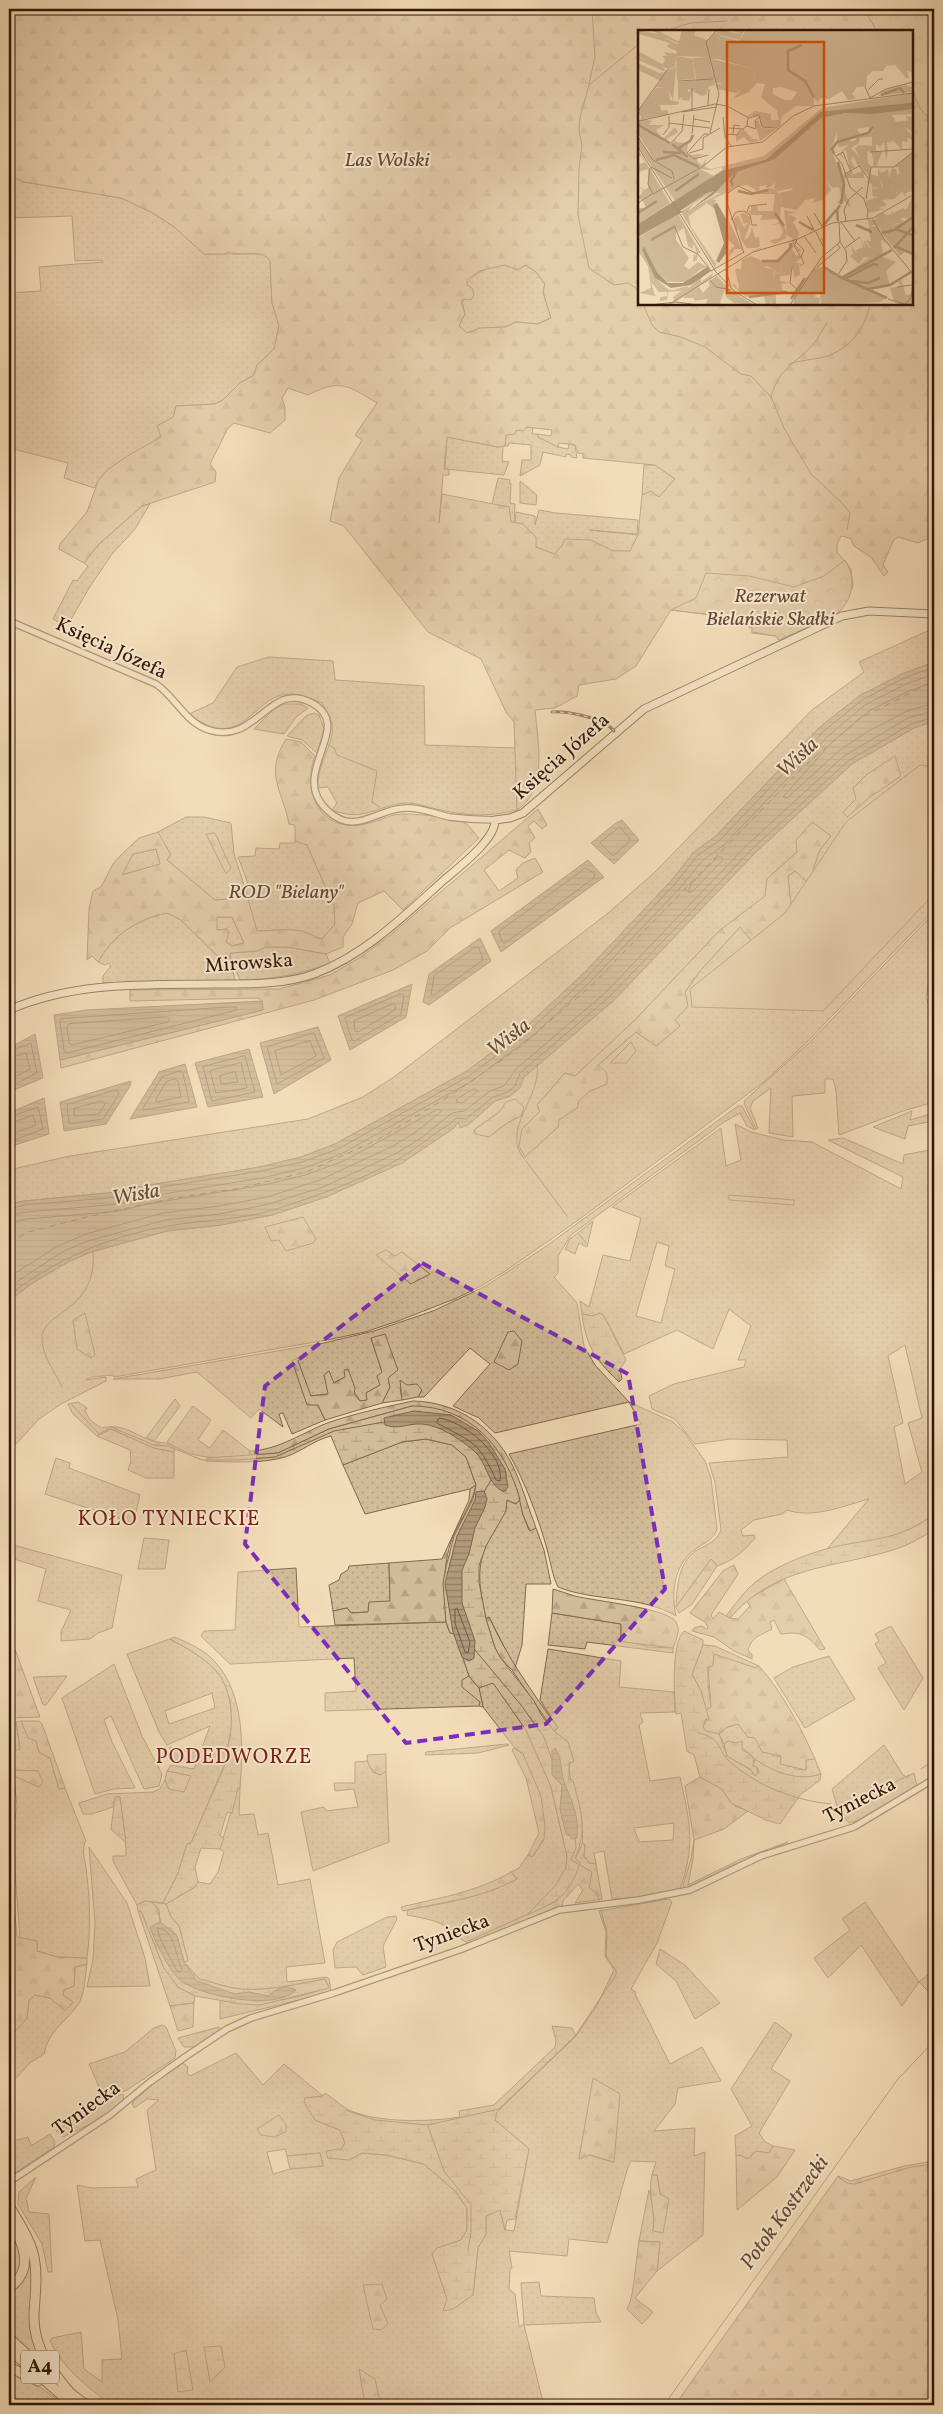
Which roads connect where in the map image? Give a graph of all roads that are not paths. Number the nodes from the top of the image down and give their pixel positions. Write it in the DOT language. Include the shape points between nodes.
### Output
graph roads {
  1 [pos="934,614"];
  2 [pos="9,621"];
  3 [pos="495,820"];
  4 [pos="9,1010"];
  5 [pos="934,1779"];
  6 [pos="9,2182"];
  7 [pos="9,2205"];
  8 [pos="9,2221"];
  9 [pos="9,2288"];
  10 [pos="9,2338"];
  11 [pos="9,2349"];
  12 [pos="9,2367"];
  13 [pos="59,2394"];
  14 [pos="72,2394"];
  15 [pos="73,2405"];
  16 [pos="86,2405"];
  1 -- 3 [label="main road, Księcia Józefa" via="869,611 842,616 653,704 630,719 523,813"];
  2 -- 3 [label="street, Księcia Józefa" via="156,684 190,720 208,730 229,733 241,730 282,700 297,699 311,703 325,718 328,731 313,774 315,791 322,805 339,818 363,821 405,808 450,817"];
  3 -- 4 [label="main road, Mirowska" via="493,829 471,856 388,930 350,957 314,974 268,983 80,989 46,996"];
  5 -- 6 [label="street, Tyniecka" via="852,1828 778,1850 690,1890 560,1910 462,1949 251,2018 227,2029 184,2057 110,2115"];
  7 -- 14 [label="highway" via="34,2255 34,2324 40,2350 46,2363"];
  8 -- 9 [label="highway" via="20,2238 25,2255 23,2271"];
  10 -- 14 [label="highway, A4"];
  11 -- 13 [label="highway, A4"];
  12 -- 13 [label="highway" via="26,2373"];
  13 -- 15 [label="highway, A4"];
  14 -- 16 [label="highway, A4"];
}
